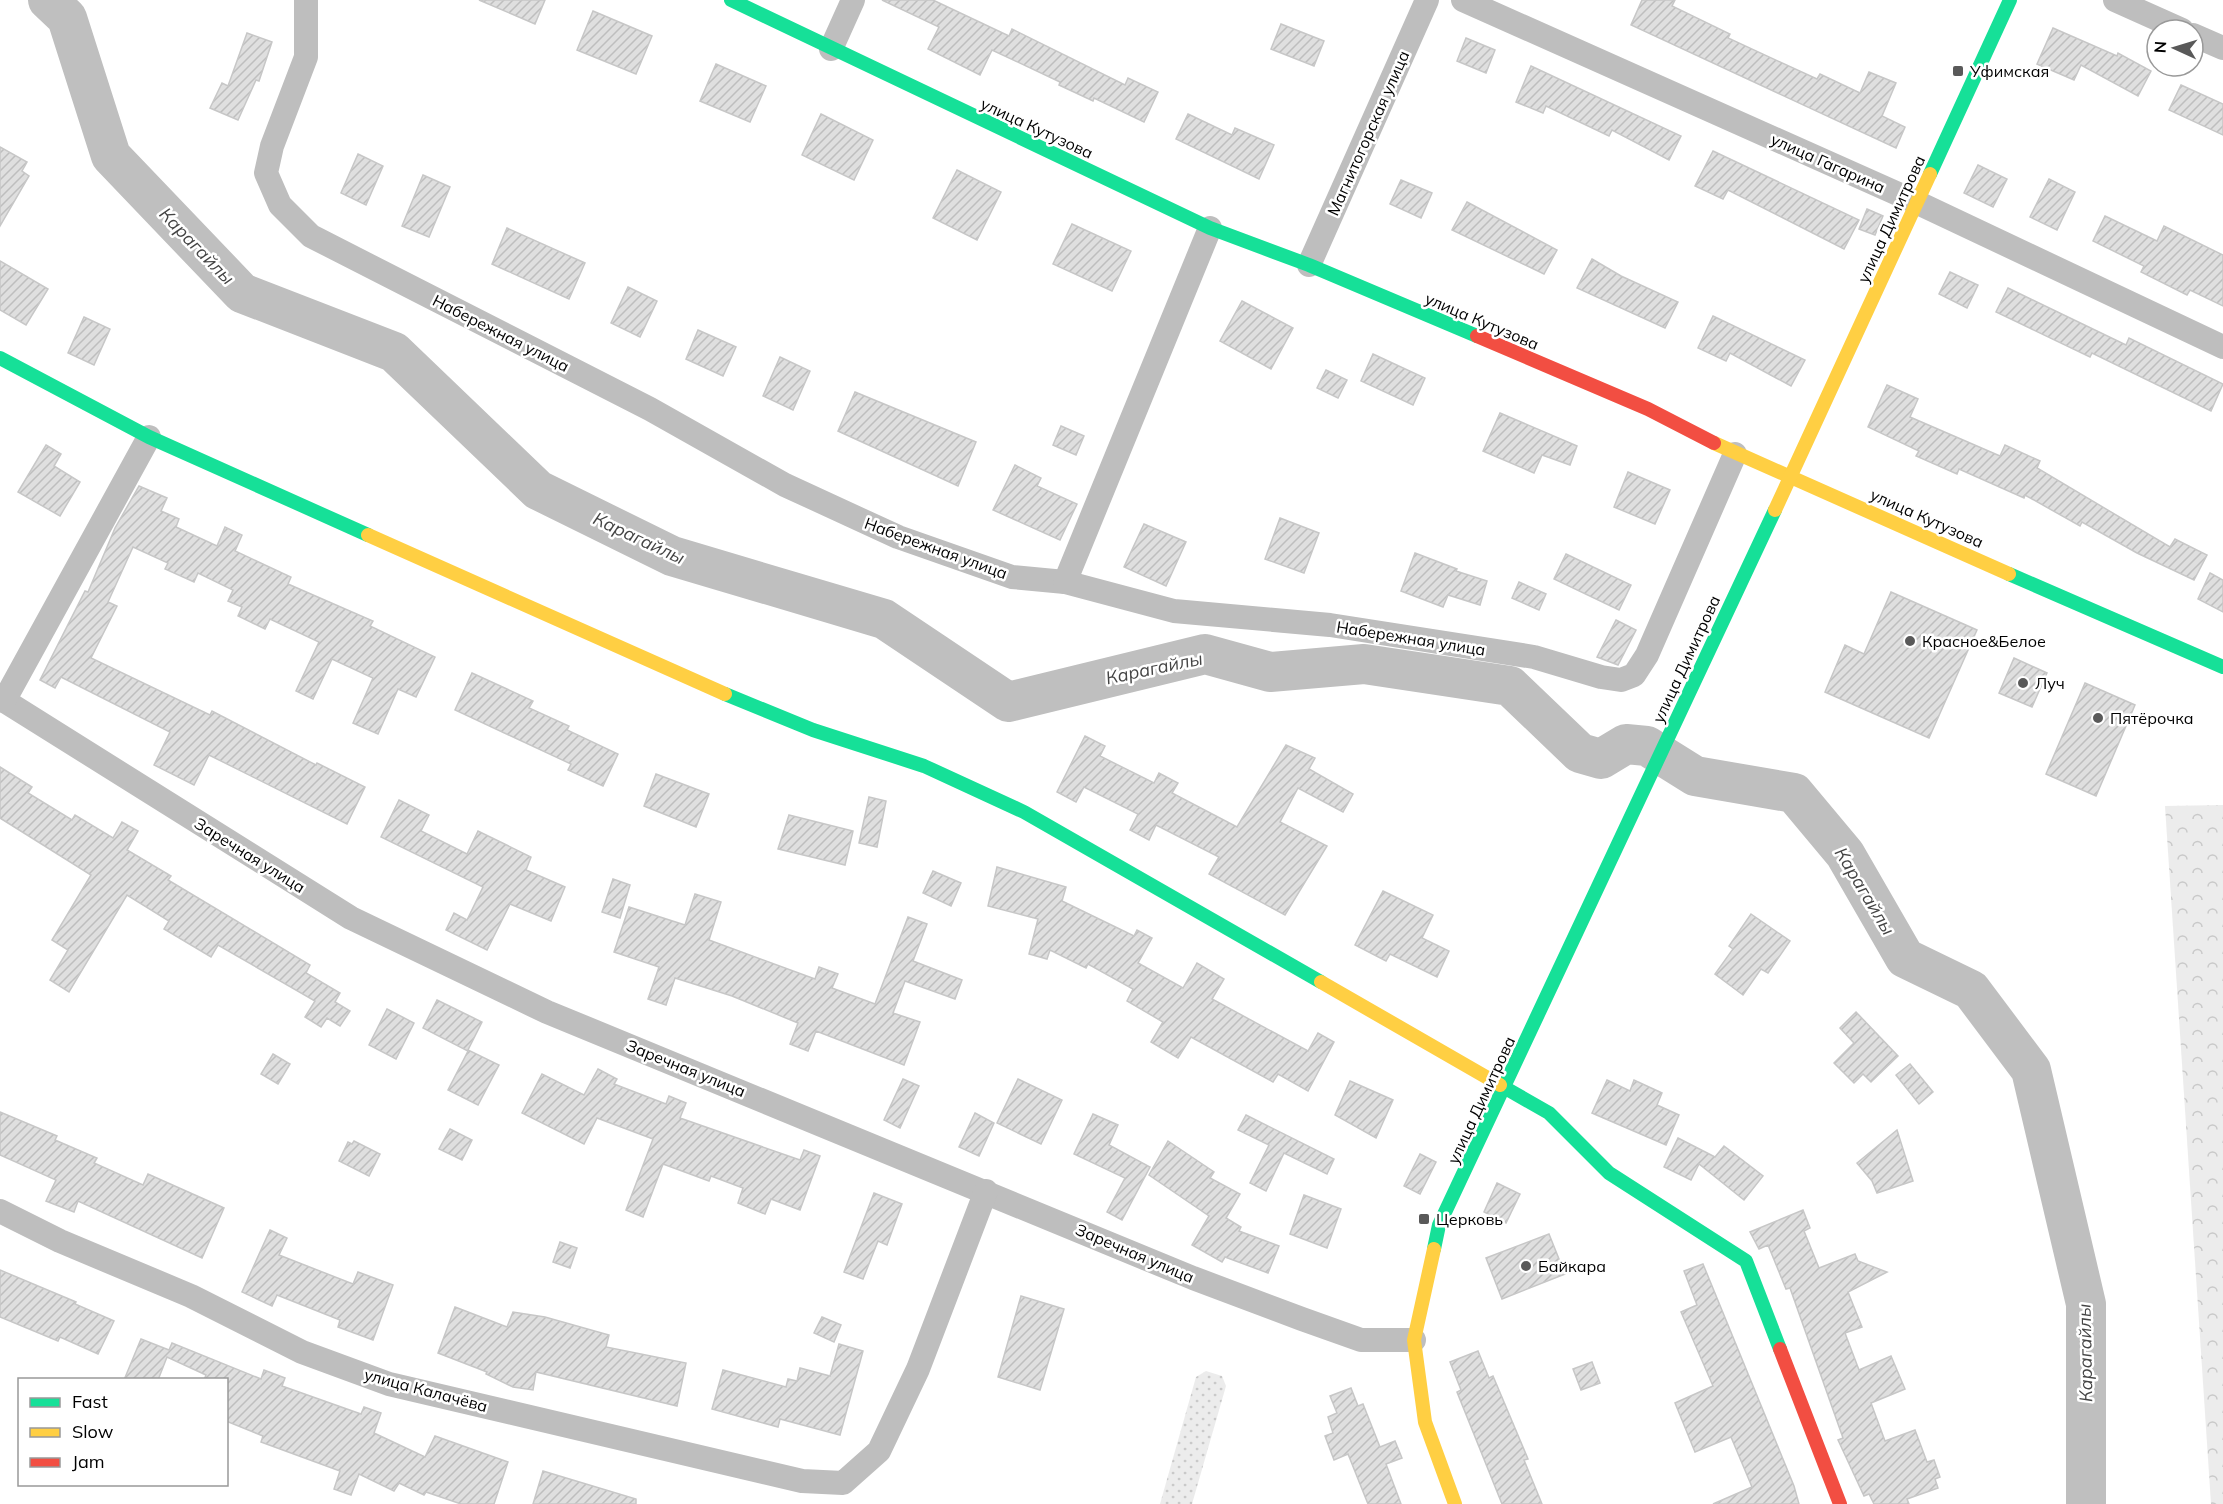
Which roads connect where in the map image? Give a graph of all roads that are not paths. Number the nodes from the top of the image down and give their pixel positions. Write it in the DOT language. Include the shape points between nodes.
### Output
graph roads {
  1 [pos="306,0"];
  2 [pos="731,0"];
  3 [pos="853,0"];
  4 [pos="1427,0"];
  5 [pos="1463,0"];
  6 [pos="2010,0"];
  7 [pos="2115,0"];
  8 [pos="2155,18"];
  9 [pos="2205,40"];
  10 [pos="2223,48"];
  11 [pos="831,49"];
  12 [pos="1916,202"];
  13 [pos="1210,228"];
  14 [pos="1309,265"];
  15 [pos="2223,347"];
  16 [pos="0,358"];
  17 [pos="149,437"];
  18 [pos="1735,454"];
  19 [pos="1791,476"];
  20 [pos="1065,582"];
  21 [pos="2223,667"];
  22 [pos="2,700"];
  23 [pos="1505,1089"];
  24 [pos="986,1191"];
  25 [pos="0,1211"];
  26 [pos="1414,1340"];
  27 [pos="1455,1504"];
  28 [pos="1840,1504"];
  1 -- 20 [label="street, Набережная улица" via="306,57 272,146 266,173 280,205 310,236 650,409 785,485 919,545 1012,577"];
  2 -- 11 [label="main road, улица Кутузова"];
  3 -- 11 [label="street"];
  4 -- 14 [label="street, Магнитогорская улица"];
  5 -- 12 [label="street, улица Гагарина"];
  6 -- 12 [label="main road, улица Димитрова"];
  7 -- 8 [label="street"];
  9 -- 10 [label="street"];
  11 -- 13 [label="main road, улица Кутузова"];
  12 -- 15 [label="street, улица Гагарина"];
  12 -- 19 [label="main road, улица Димитрова"];
  13 -- 14 [label="main road, улица Кутузова"];
  13 -- 20 [label="street"];
  14 -- 18 [label="main road, улица Кутузова" via="1648,409"];
  16 -- 17 [label="main road"];
  17 -- 22 [label="street"];
  17 -- 23 [label="main road" via="681,676 813,730 924,766 1024,812"];
  18 -- 19 [label="main road, улица Кутузова"];
  18 -- 20 [label="street, Набережная улица" via="1647,655 1634,675 1622,680 1534,657 1353,629 1174,611"];
  19 -- 21 [label="main road, улица Кутузова"];
  19 -- 23 [label="main road, улица Димитрова"];
  22 -- 24 [label="street, Заречная улица" via="351,918 547,1012"];
  23 -- 26 [label="main road, улица Димитрова" via="1439,1225"];
  23 -- 28 [label="main road" via="1549,1113 1609,1173 1746,1261"];
  24 -- 25 [label="street, улица Калачёва" via="918,1369 879,1451 843,1483 802,1481 390,1384 302,1352 191,1296 60,1241"];
  24 -- 26 [label="street, Заречная улица" via="1193,1278 1361,1340"];
  26 -- 27 [label="main road, улица Димитрова" via="1425,1422"];
}
